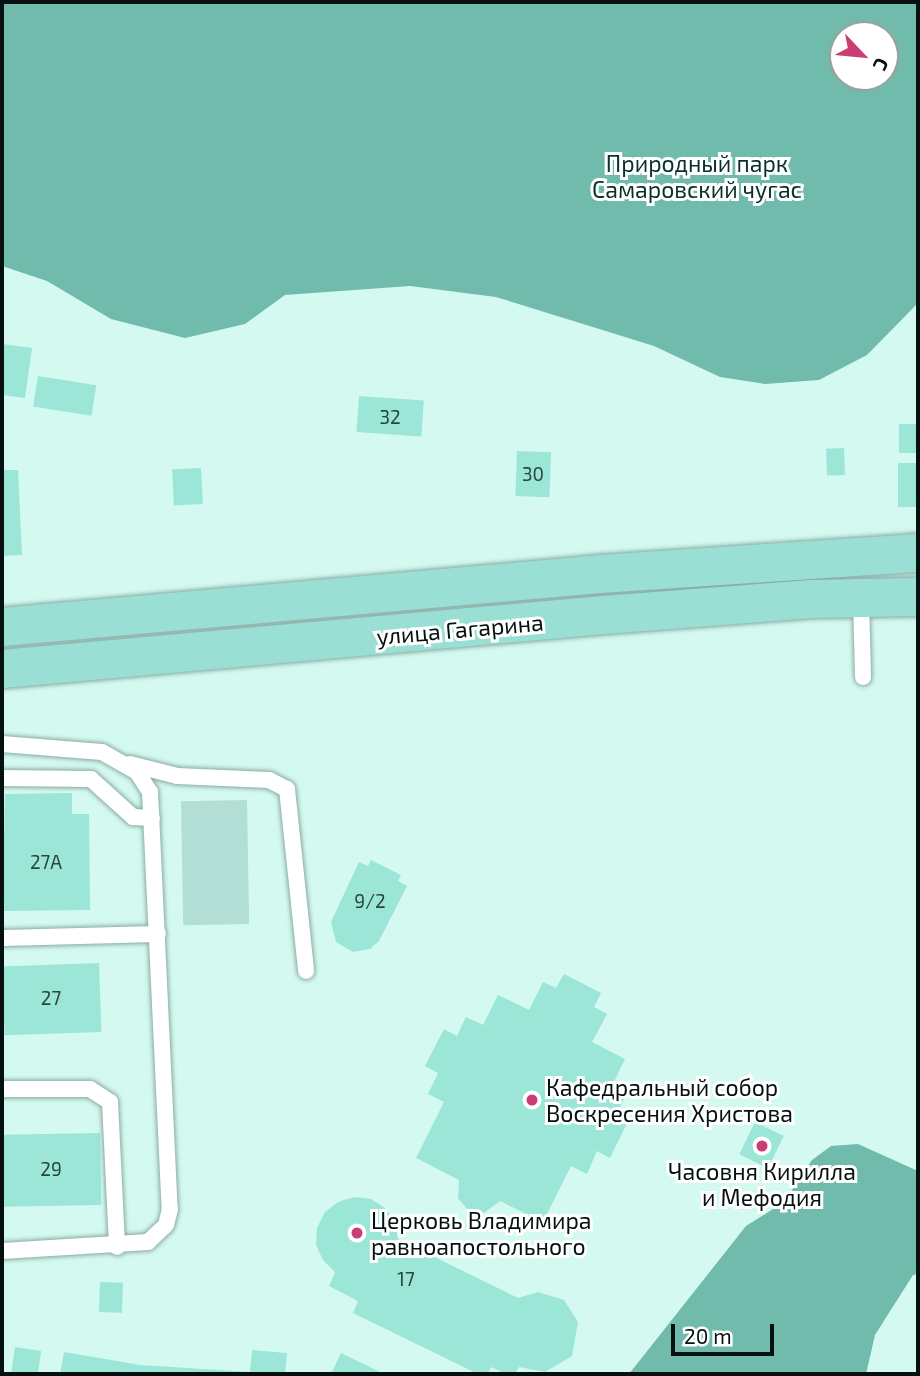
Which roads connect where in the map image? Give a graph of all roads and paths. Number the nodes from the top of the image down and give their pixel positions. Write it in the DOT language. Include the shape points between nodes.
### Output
graph roads {
  1 [pos="918,554"];
  2 [pos="918,597"];
  3 [pos="861,599"];
  4 [pos="2,627"];
  5 [pos="2,669"];
  6 [pos="863,677"];
  7 [pos="2,744"];
  8 [pos="126,763"];
  9 [pos="2,778"];
  10 [pos="152,818"];
  11 [pos="158,934"];
  12 [pos="2,938"];
  13 [pos="306,971"];
  14 [pos="2,1089"];
  15 [pos="117,1247"];
  16 [pos="2,1251"];
  1 -- 4 [label="main road, улица Гагарина" via="600,574"];
  2 -- 3 [label="main road, улица Гагарина"];
  3 -- 5 [label="main road, улица Гагарина" via="604,615"];
  3 -- 6 [label="lane"];
  7 -- 8 [label="lane" via="91,749"];
  8 -- 10 [label="lane" via="150,792"];
  8 -- 13 [label="lane" via="177,776 269,780 287,789"];
  9 -- 10 [label="lane" via="91,779 133,817"];
  10 -- 11 [label="lane"];
  11 -- 12 [label="lane"];
  11 -- 15 [label="lane" via="170,1209 166,1225 154,1238"];
  14 -- 15 [label="lane" via="90,1089 110,1102"];
  15 -- 16 [label="lane"];
}
